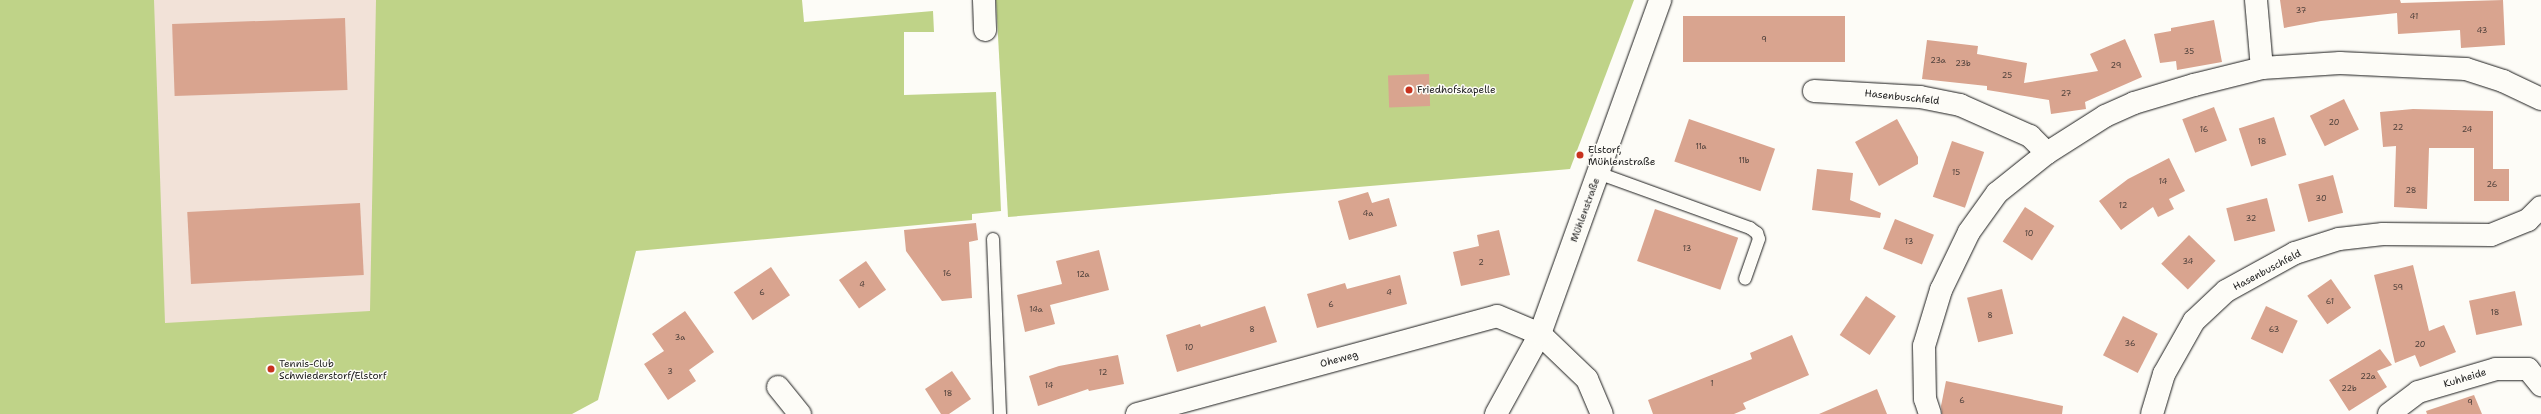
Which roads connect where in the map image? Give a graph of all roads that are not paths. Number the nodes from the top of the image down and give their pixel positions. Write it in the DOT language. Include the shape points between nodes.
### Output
graph roads {
  1 [pos="984,0"];
  2 [pos="1660,0"];
  3 [pos="2256,0"];
  4 [pos="985,30"];
  5 [pos="2262,68"];
  6 [pos="1814,91"];
  7 [pos="2541,100"];
  8 [pos="2047,153"];
  9 [pos="1598,173"];
  10 [pos="2541,208"];
  11 [pos="993,239"];
  12 [pos="1745,279"];
  13 [pos="1540,334"];
  14 [pos="2541,385"];
  15 [pos="778,387"];
  16 [pos="800,414"];
  17 [pos="1000,414"];
  18 [pos="1137,414"];
  19 [pos="1496,414"];
  20 [pos="1602,414"];
  21 [pos="1930,414"];
  22 [pos="2152,414"];
  23 [pos="2389,414"];
  1 -- 4 [label="street"];
  2 -- 9 [label="street, Mühlenstraße"];
  3 -- 5 [label="street"];
  5 -- 7 [label="street" via="2340,63 2466,69 2503,81"];
  5 -- 8 [label="street" via="2134,103 2105,116"];
  6 -- 8 [label="street, Hasenbuschfeld" via="1920,97 1960,105 2030,136"];
  8 -- 21 [label="street" via="1997,194 1969,232 1941,290 1924,346 1925,399"];
  9 -- 12 [label="lane" via="1750,228 1757,233 1759,239"];
  9 -- 13 [label="street, Mühlenstraße"];
  10 -- 22 [label="street, Hasenbuschfeld" via="2528,220 2491,235 2383,234 2339,239 2295,253 2226,291 2194,321 2164,374"];
  11 -- 17 [label="lane"];
  13 -- 18 [label="street, Oheweg" via="1497,316"];
  13 -- 19 [label="street, Mühlenstraße"];
  13 -- 20 [label="street" via="1587,379"];
  14 -- 23 [label="street, Kuhheide" via="2528,369 2496,368 2418,392"];
  15 -- 16 [label="street"];
}
